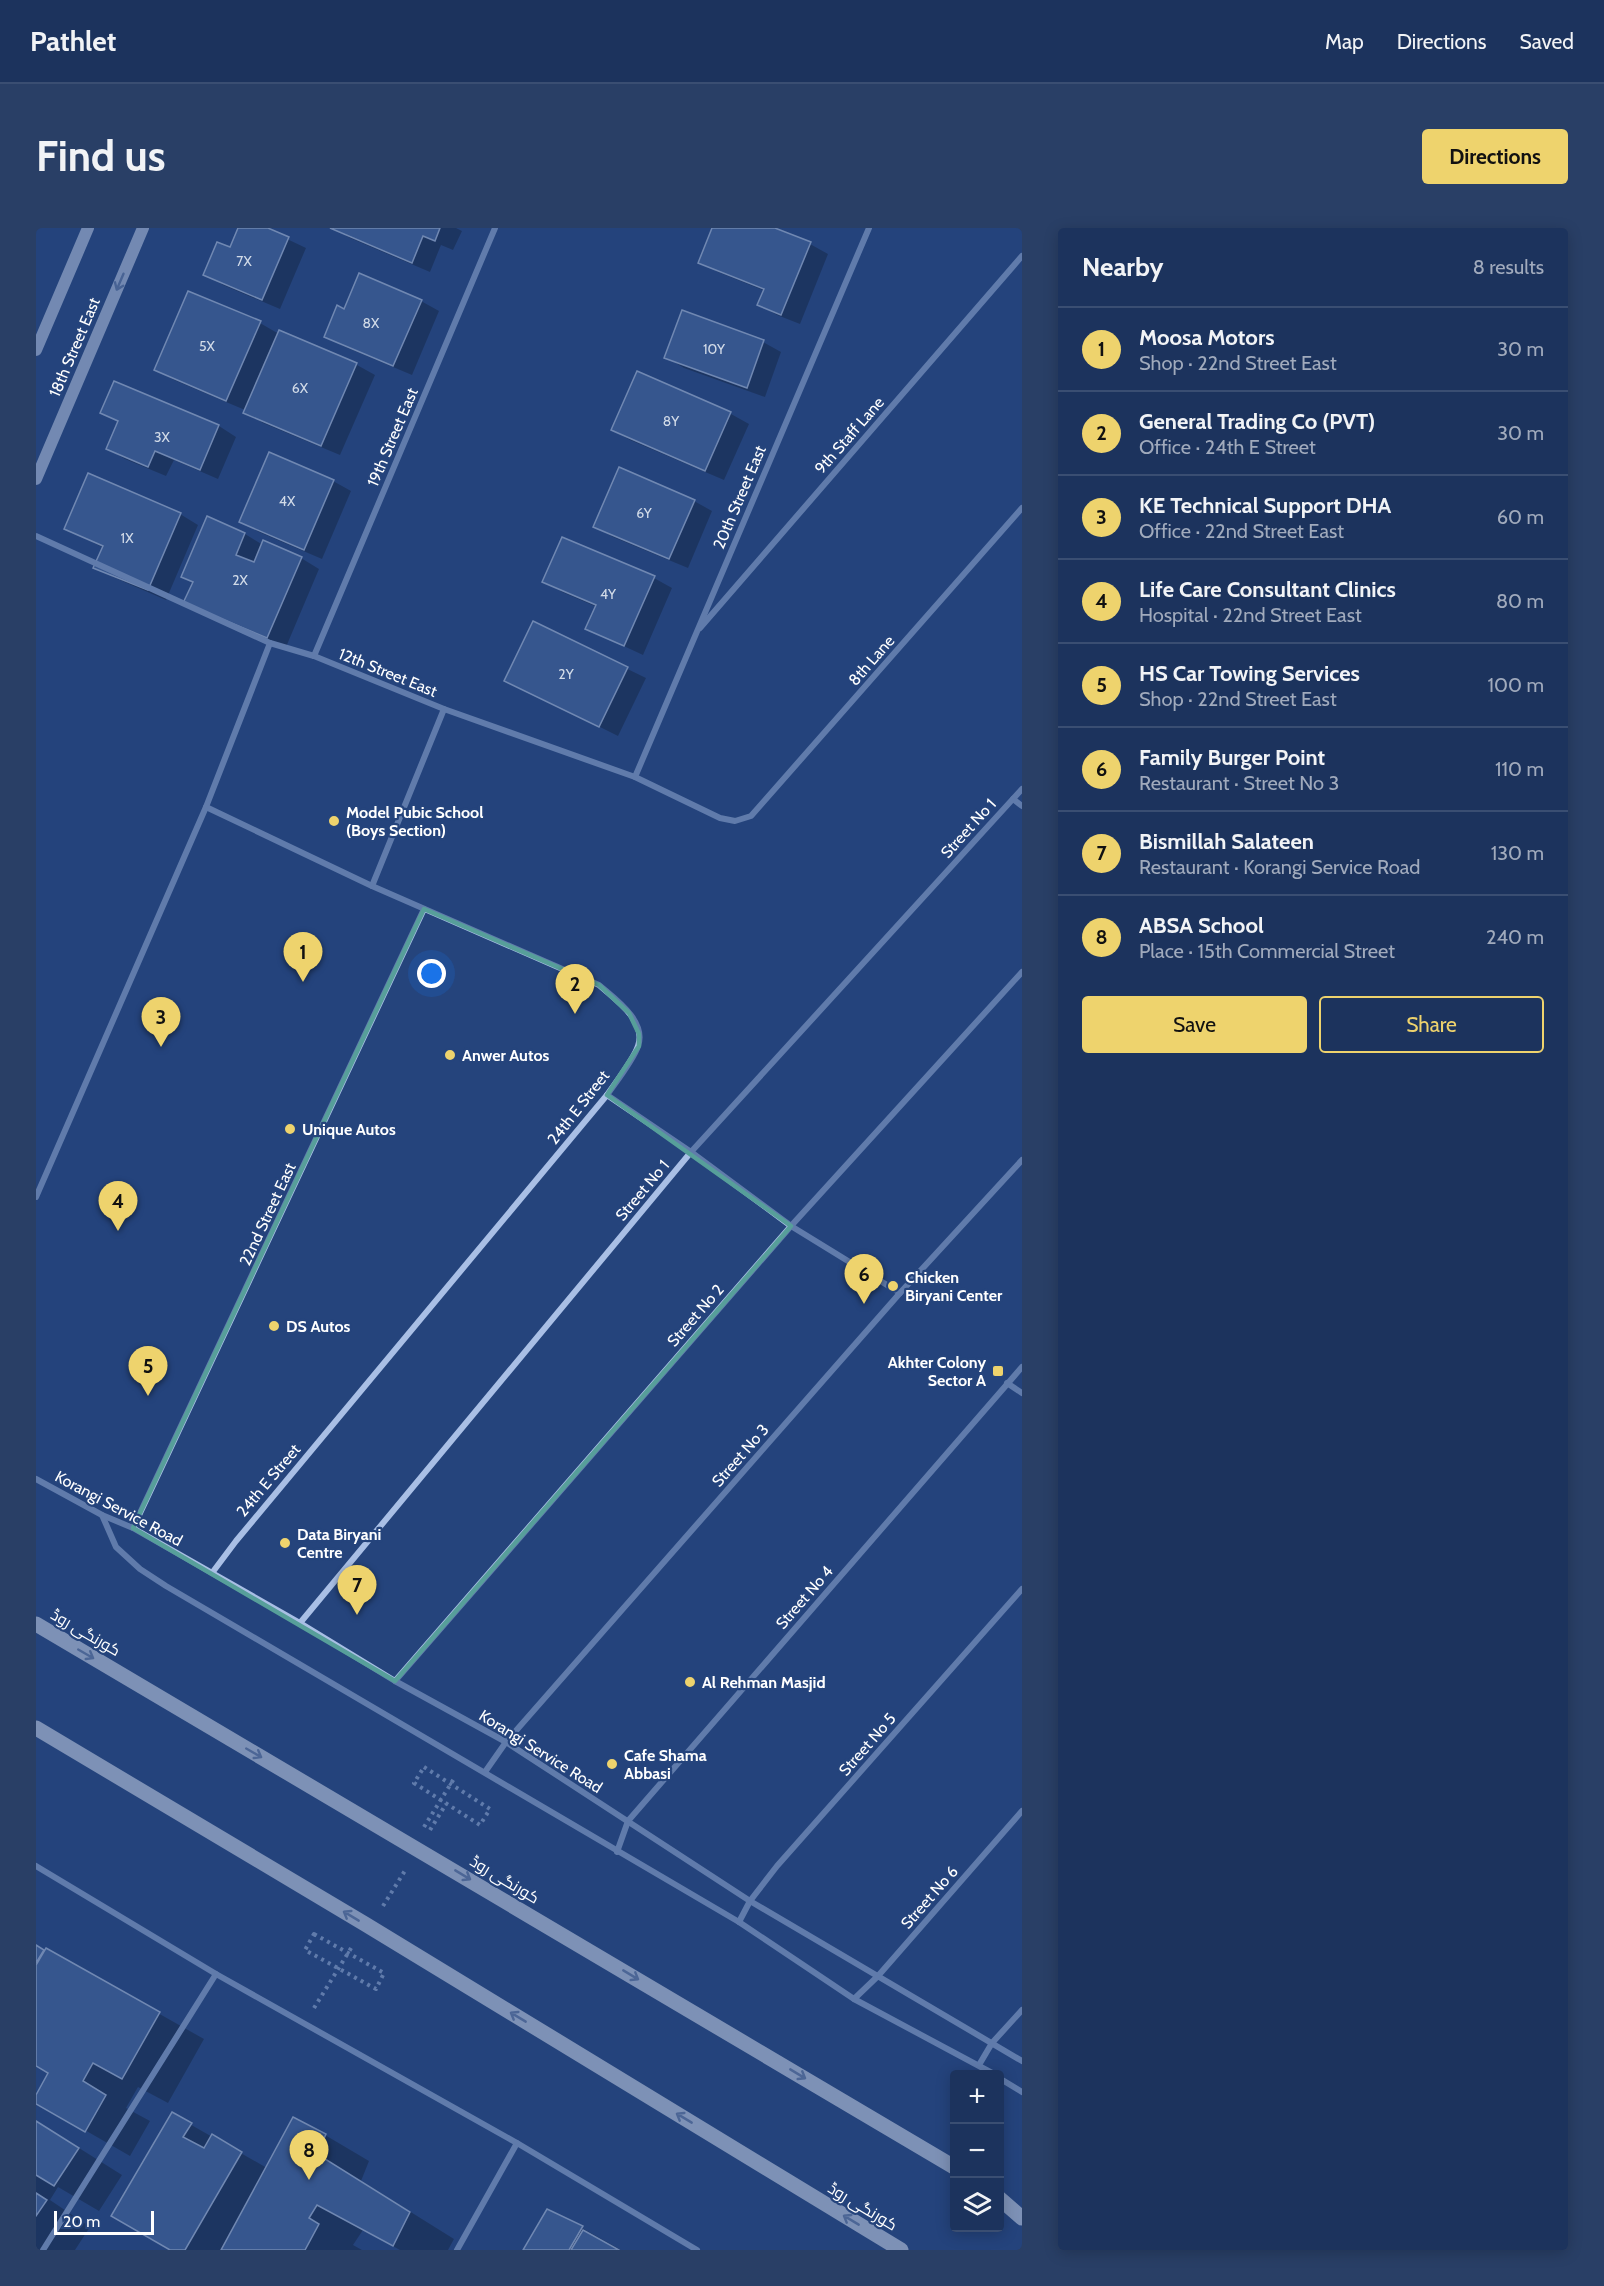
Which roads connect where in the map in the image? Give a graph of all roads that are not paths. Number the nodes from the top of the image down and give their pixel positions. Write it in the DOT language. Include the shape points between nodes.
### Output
graph roads {
  1 [pos="88,228"];
  2 [pos="143,228"];
  3 [pos="495,228"];
  4 [pos="869,228"];
  5 [pos="1022,255"];
  6 [pos="36,350"];
  7 [pos="36,479"];
  8 [pos="1022,508"];
  9 [pos="36,536"];
  10 [pos="695,633"];
  11 [pos="270,643"];
  12 [pos="314,656"];
  13 [pos="444,709"];
  14 [pos="634,777"];
  15 [pos="1022,789"];
  16 [pos="1013,799"];
  17 [pos="1022,806"];
  18 [pos="206,807"];
  19 [pos="735,821"];
  20 [pos="372,886"];
  21 [pos="424,909"];
  22 [pos="1022,972"];
  23 [pos="608,1095"];
  24 [pos="691,1152"];
  25 [pos="1022,1160"];
  26 [pos="36,1197"];
  27 [pos="791,1226"];
  28 [pos="900,1293"];
  29 [pos="1022,1367"];
  30 [pos="1007,1383"];
  31 [pos="1022,1393"];
  32 [pos="36,1479"];
  33 [pos="102,1515"];
  34 [pos="133,1528"];
  35 [pos="212,1573"];
  36 [pos="1022,1589"];
  37 [pos="300,1623"];
  38 [pos="36,1624"];
  39 [pos="395,1681"];
  40 [pos="36,1728"];
  41 [pos="506,1742"];
  42 [pos="485,1772"];
  43 [pos="1022,1811"];
  44 [pos="628,1821"];
  45 [pos="617,1852"];
  46 [pos="36,1866"];
  47 [pos="750,1901"];
  48 [pos="739,1922"];
  49 [pos="216,1974"];
  50 [pos="878,1976"];
  51 [pos="854,1999"];
  52 [pos="1022,2010"];
  53 [pos="992,2043"];
  54 [pos="1022,2061"];
  55 [pos="979,2065"];
  56 [pos="987,2070"];
  57 [pos="1004,2081"];
  58 [pos="1022,2092"];
  59 [pos="517,2143"];
  60 [pos="950,2164"];
  61 [pos="1004,2195"];
  62 [pos="1004,2202"];
  63 [pos="1022,2204"];
  64 [pos="1022,2218"];
  65 [pos="42,2250"];
  66 [pos="457,2250"];
  67 [pos="697,2250"];
  68 [pos="901,2250"];
  1 -- 6 [label="street, 18th Street East"];
  2 -- 7 [label="street, 18th Street East, one-way"];
  3 -- 12 [label="street, 19th Street East"];
  4 -- 10 [label="street, 20th Street East"];
  5 -- 10 [label="street, 9th Staff Lane"];
  8 -- 19 [label="street, 8th Lane" via="751,816"];
  9 -- 11 [label="street, 12th Street East"];
  10 -- 14 [label="street, 20th Street East"];
  11 -- 12 [label="street, 12th Street East"];
  11 -- 18 [label="street"];
  12 -- 13 [label="street, 12th Street East"];
  13 -- 14 [label="street, 12th Street East"];
  13 -- 20 [label="street"];
  14 -- 19 [label="street, 12th Street East" via="720,818"];
  15 -- 16 [label="street, Street No 1"];
  16 -- 17 [label="street"];
  16 -- 24 [label="street, Street No 1"];
  18 -- 20 [label="street, 24th E Street"];
  18 -- 26 [label="street"];
  20 -- 21 [label="street, 24th E Street"];
  21 -- 23 [label="street, 24th E Street" via="599,985 621,1004 637,1025 639,1046"];
  21 -- 34 [label="street, 22nd Street East"];
  22 -- 27 [label="street, Street No 2"];
  23 -- 24 [label="street"];
  23 -- 35 [label="street, 24th E Street"];
  24 -- 27 [label="street"];
  24 -- 37 [label="street, Street No 1"];
  25 -- 28 [label="street, Street No 3"];
  27 -- 28 [label="street"];
  27 -- 39 [label="street, Street No 2"];
  28 -- 41 [label="street, Street No 3"];
  29 -- 30 [label="street, Street No 4"];
  30 -- 31 [label="street"];
  30 -- 44 [label="street, Street No 4"];
  32 -- 33 [label="street, Korangi Service Road"];
  33 -- 34 [label="street, Korangi Service Road"];
  33 -- 42 [label="street" via="116,1547 140,1569"];
  34 -- 35 [label="street, Korangi Service Road"];
  35 -- 37 [label="street, Korangi Service Road"];
  36 -- 47 [label="street, Street No 5"];
  37 -- 39 [label="street, Korangi Service Road"];
  38 -- 60 [label="main road, کورنگی روڈ, one-way"];
  39 -- 41 [label="street, Korangi Service Road"];
  68 -- 40 [label="main road, کورنگی روڈ, one-way" via="372,1919"];
  41 -- 42 [label="street, Street No 3"];
  41 -- 44 [label="street, Korangi Service Road"];
  42 -- 45 [label="street"];
  43 -- 50 [label="street, Street No 6"];
  44 -- 45 [label="street, Street No 4"];
  44 -- 47 [label="street, Korangi Service Road"];
  45 -- 48 [label="street"];
  46 -- 49 [label="street"];
  47 -- 48 [label="street, Street No 5"];
  47 -- 50 [label="street, Korangi Service Road"];
  48 -- 51 [label="street"];
  49 -- 59 [label="street"];
  49 -- 65 [label="street"];
  50 -- 51 [label="street, Street No 6"];
  50 -- 53 [label="street, Korangi Service Road"];
  51 -- 55 [label="street"];
  52 -- 53 [label="street"];
  53 -- 54 [label="street, Korangi Service Road"];
  53 -- 55 [label="street"];
  55 -- 56 [label="street"];
  57 -- 58 [label="street"];
  59 -- 66 [label="street"];
  59 -- 67 [label="street"];
  61 -- 63 [label="main road"];
  62 -- 64 [label="main road"];
}
